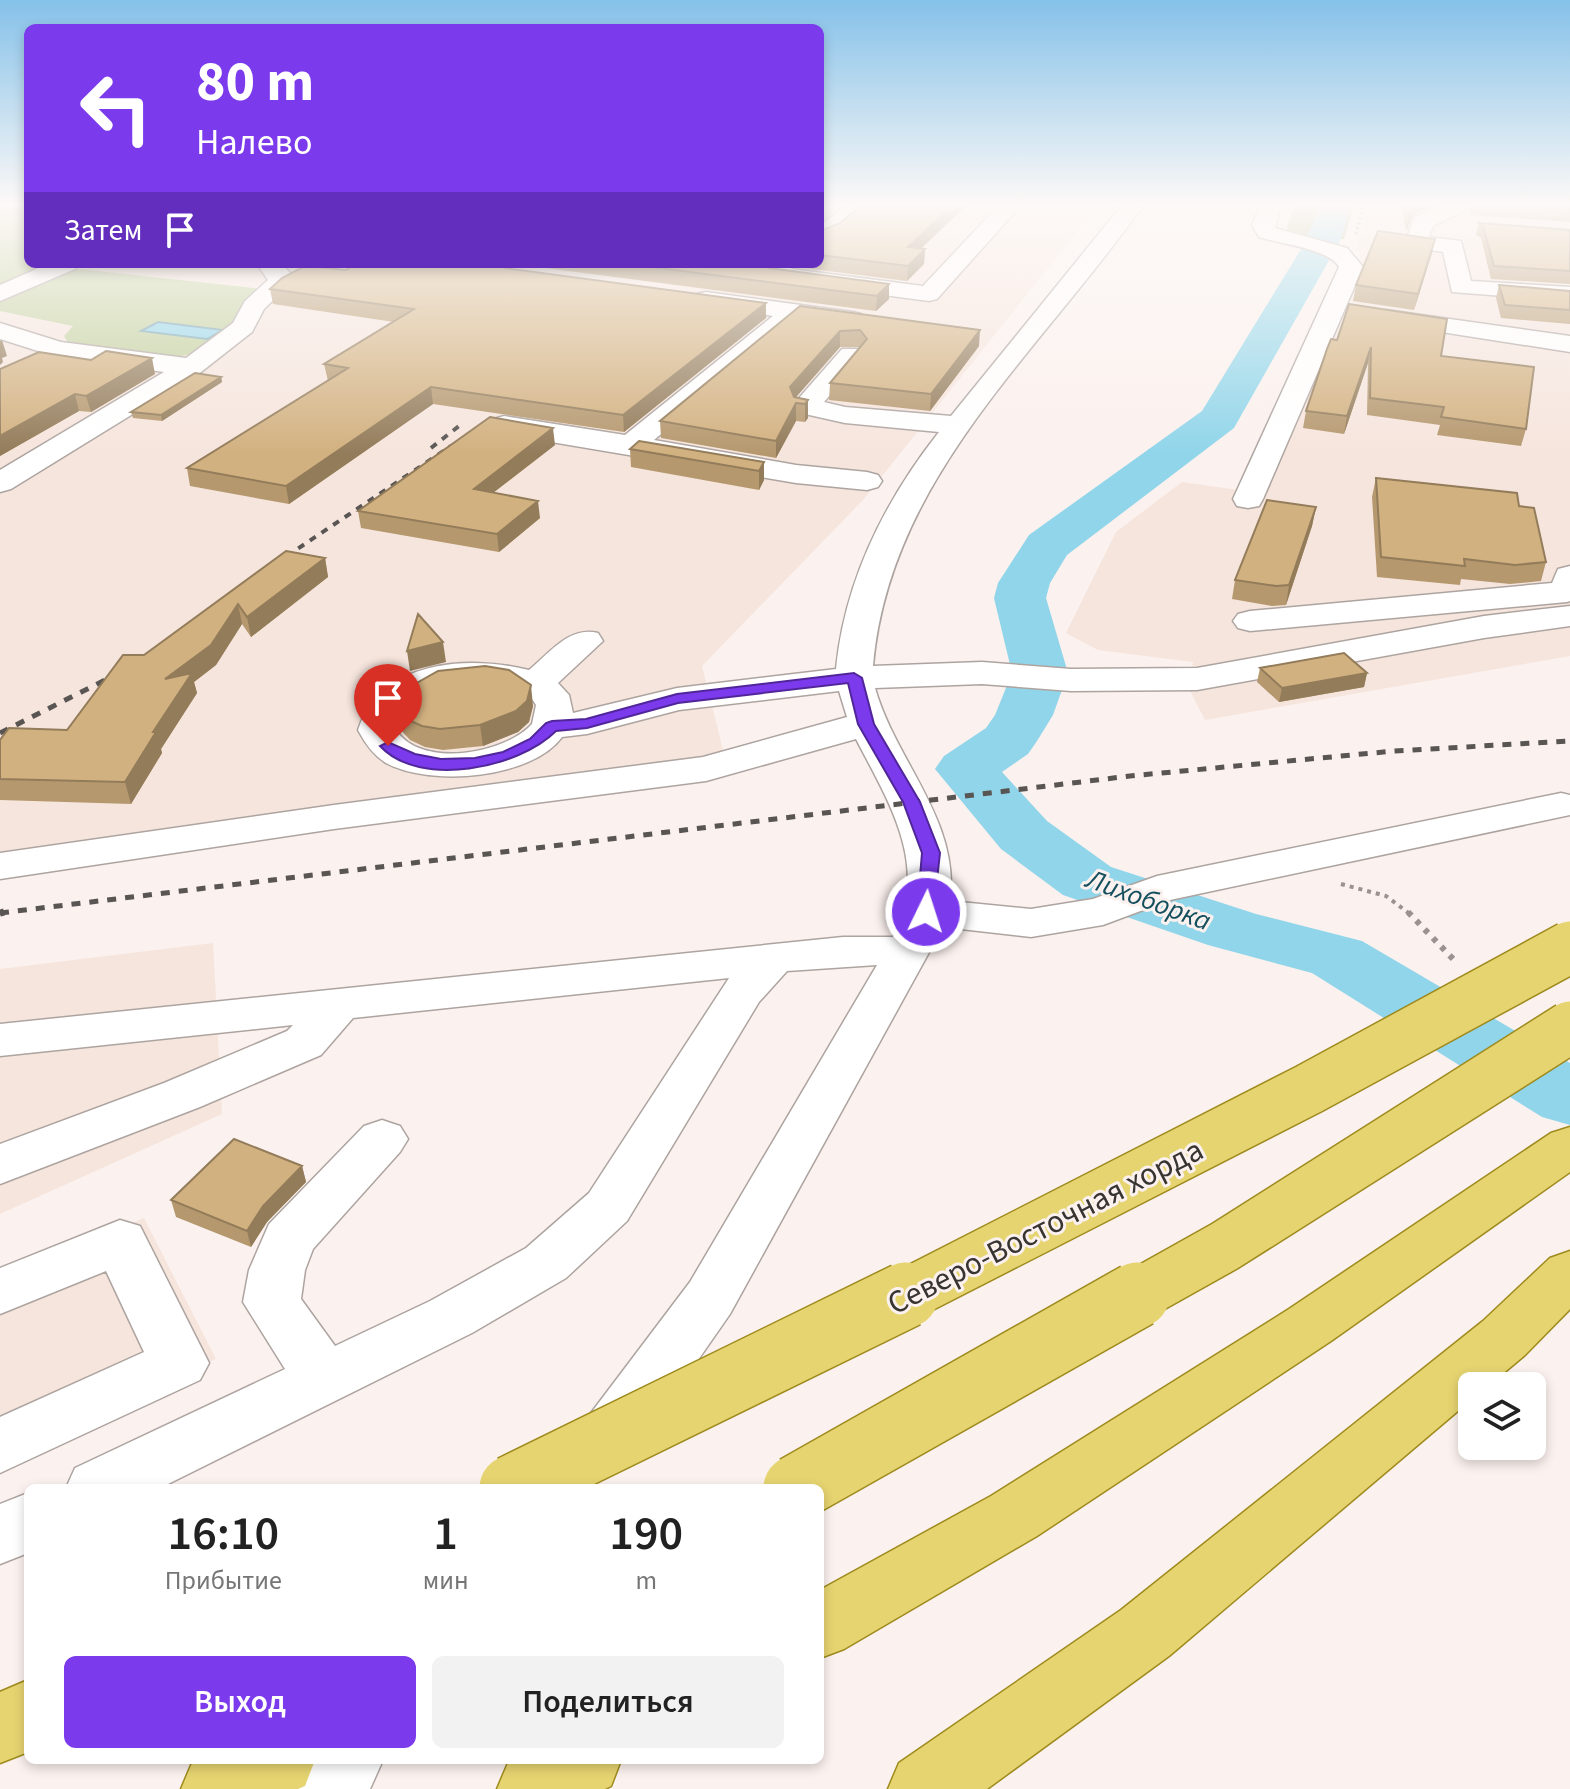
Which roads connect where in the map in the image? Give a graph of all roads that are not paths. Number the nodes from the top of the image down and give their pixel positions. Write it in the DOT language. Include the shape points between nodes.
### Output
graph roads {
  1 [pos="274,287"];
  2 [pos="880,287"];
  3 [pos="935,287"];
  4 [pos="1068,287"];
  5 [pos="1342,287"];
  6 [pos="1468,287"];
  7 [pos="1570,294"];
  8 [pos="689,297"];
  9 [pos="1334,307"];
  10 [pos="794,311"];
  11 [pos="871,321"];
  12 [pos="0,331"];
  13 [pos="1479,331"];
  14 [pos="994,338"];
  15 [pos="1025,342"];
  16 [pos="1570,344"];
  17 [pos="57,349"];
  18 [pos="851,355"];
  19 [pos="28,363"];
  20 [pos="1570,363"];
  21 [pos="192,366"];
  22 [pos="504,425"];
  23 [pos="959,425"];
  24 [pos="631,445"];
  25 [pos="867,481"];
  26 [pos="0,483"];
  27 [pos="1248,499"];
  28 [pos="1570,576"];
  29 [pos="1570,616"];
  30 [pos="1250,621"];
  31 [pos="585,641"];
  32 [pos="854,678"];
  33 [pos="535,684"];
  34 [pos="866,724"];
  35 [pos="552,726"];
  36 [pos="1561,805"];
  37 [pos="0,866"];
  38 [pos="917,932"];
  39 [pos="1570,947"];
  40 [pos="774,958"];
  41 [pos="339,1004"];
  42 [pos="1570,1027"];
  43 [pos="0,1040"];
  44 [pos="382,1139"];
  45 [pos="1570,1146"];
  46 [pos="0,1165"];
  47 [pos="1570,1273"];
  48 [pos="0,1292"];
  49 [pos="324,1378"];
  50 [pos="0,1446"];
  51 [pos="106,1484"];
  52 [pos="520,1484"];
  53 [pos="575,1484"];
  54 [pos="803,1484"];
  55 [pos="24,1524"];
  56 [pos="0,1535"];
  57 [pos="824,1624"];
  58 [pos="24,1717"];
  59 [pos="0,1728"];
  60 [pos="271,1764"];
  61 [pos="343,1764"];
  62 [pos="578,1764"];
  63 [pos="218,1789"];
  64 [pos="321,1789"];
  65 [pos="534,1789"];
  66 [pos="925,1789"];
  1 -- 21 [label="street" via="254,306 243,327"];
  2 -- 3 [label="street" via="929,294"];
  4 -- 15 [label="street"];
  5 -- 9 [label="street"];
  6 -- 7 [label="street"];
  8 -- 10 [label="street"];
  9 -- 13 [label="street"];
  9 -- 27 [label="street"];
  10 -- 11 [label="street"];
  10 -- 24 [label="street"];
  12 -- 17 [label="street"];
  13 -- 16 [label="street"];
  13 -- 20 [label="street" via="1473,349 1477,352"];
  14 -- 15 [label="street"];
  15 -- 23 [label="street"];
  17 -- 19 [label="street"];
  17 -- 21 [label="street"];
  18 -- 23 [label="street" via="806,406 845,415"];
  21 -- 26 [label="street"];
  22 -- 24 [label="street"];
  23 -- 32 [label="street" via="915,485 879,553 861,617"];
  24 -- 25 [label="street"];
  28 -- 30 [label="street" via="1567,592"];
  29 -- 32 [label="street" via="1197,679 1071,680 982,673"];
  31 -- 33 [label="street"];
  32 -- 34 [label="street"];
  32 -- 35 [label="street" via="677,699 587,723"];
  33 -- 35 [label="street" via="550,696 556,710"];
  33 -- 35 [label="street" via="480,672 418,683 380,713 377,730 388,746 410,758 452,764 508,756 535,743"];
  34 -- 37 [label="street" via="706,769"];
  34 -- 38 [label="street" via="911,802 931,853"];
  36 -- 38 [label="street" via="1157,889 1103,911"];
  38 -- 40 [label="street" via="843,951"];
  38 -- 53 [label="street" via="710,1298"];
  39 -- 52 [label="main road, Северо-Восточная хорда, bridge" via="1384,1052 852,1325"];
  40 -- 41 [label="street"];
  40 -- 49 [label="street" via="741,993 608,1207 546,1263 451,1317"];
  41 -- 43 [label="street"];
  41 -- 46 [label="street" via="304,1043"];
  42 -- 54 [label="main road, bridge" via="1225,1246"];
  44 -- 49 [label="street" via="289,1239 277,1270 272,1302"];
  45 -- 57 [label="main road" via="1310,1325 1027,1508"];
  47 -- 66 [label="main road" via="1504,1338 1145,1633"];
  48 -- 50 [label="street" via="120,1241 179,1363"];
  49 -- 51 [label="street"];
  55 -- 56 [label="street"];
  58 -- 59 [label="main road"];
  60 -- 63 [label="main road"];
  61 -- 64 [label="street"];
  62 -- 65 [label="main road"];
}
